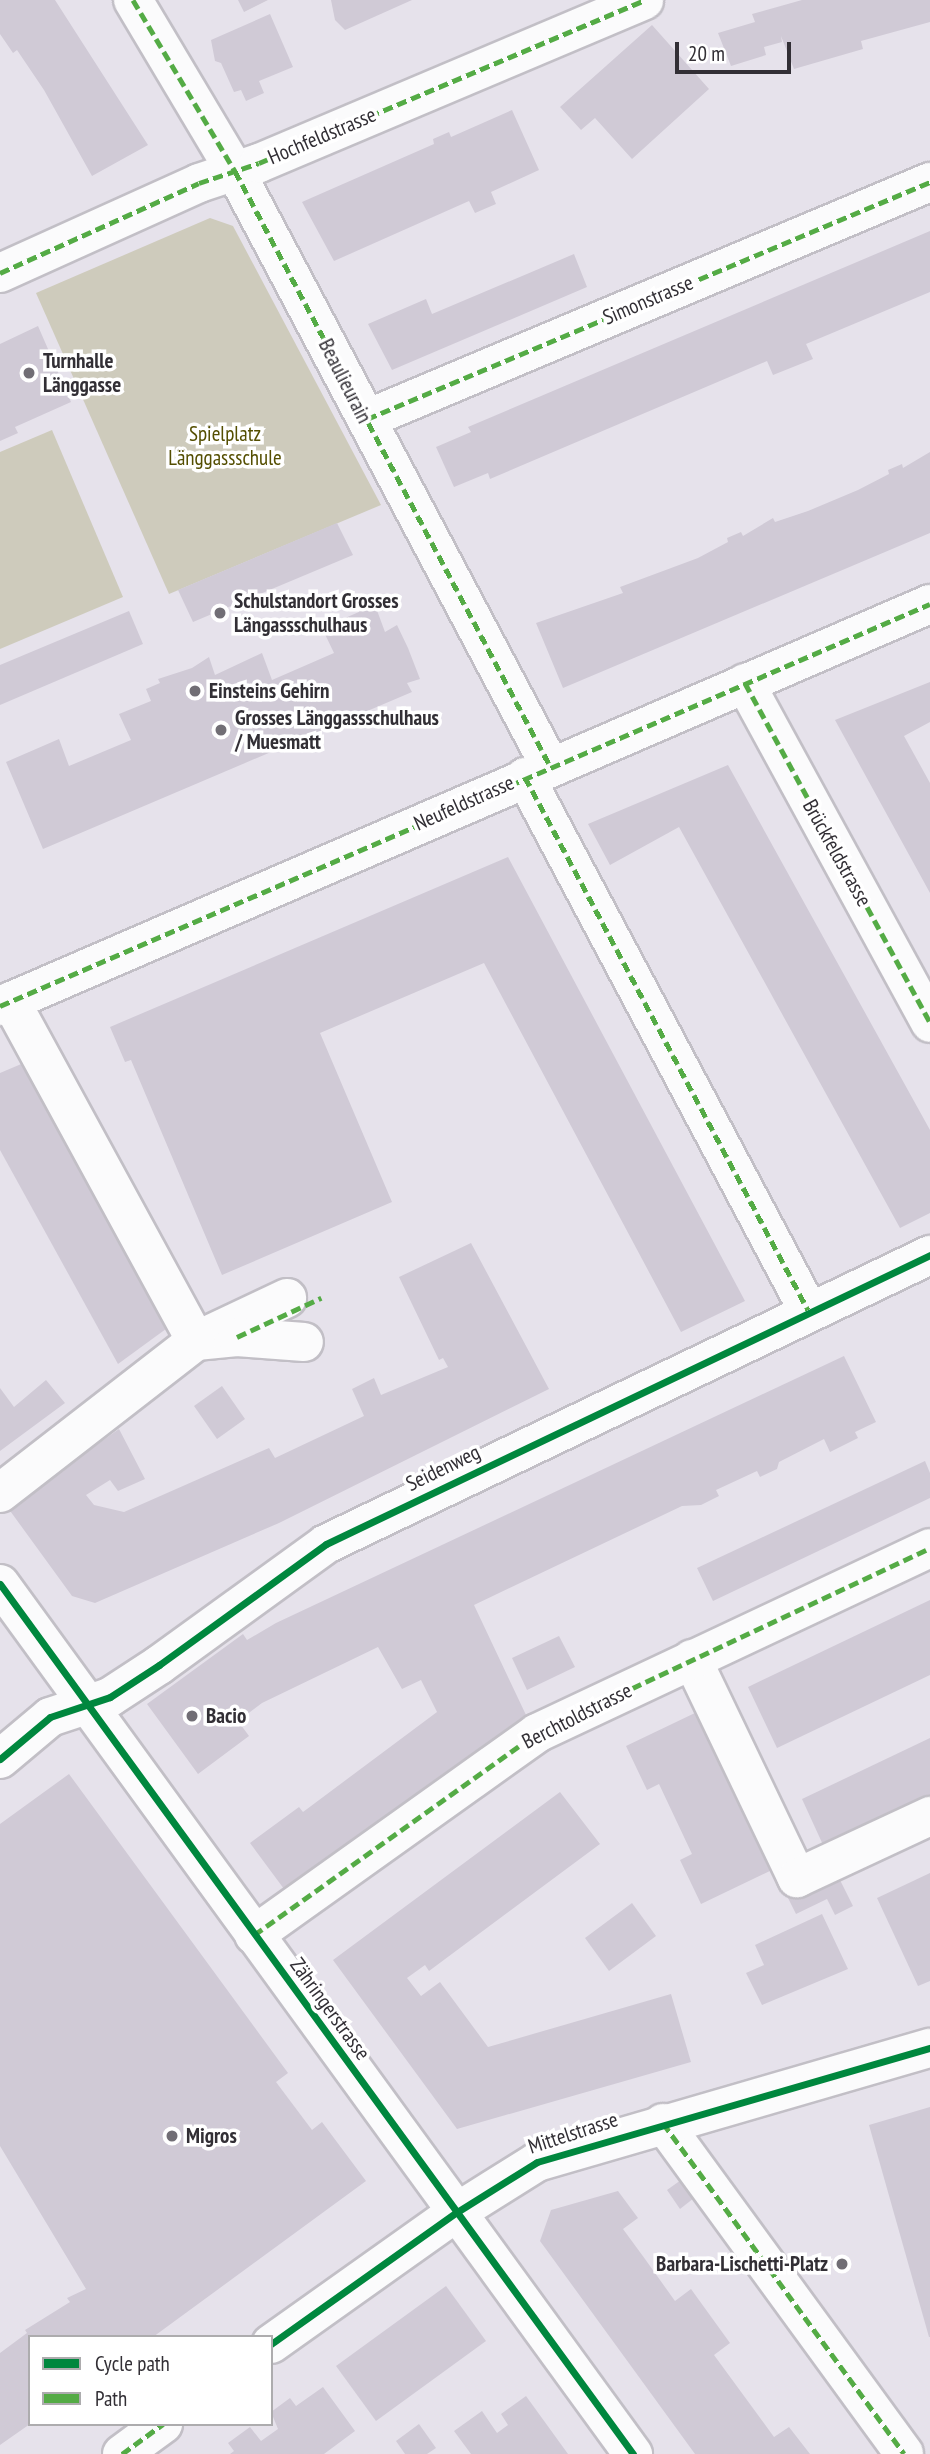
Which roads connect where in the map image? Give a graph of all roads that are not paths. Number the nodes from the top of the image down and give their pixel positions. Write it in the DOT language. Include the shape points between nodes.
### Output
graph roads {
  1 [pos="133,0"];
  2 [pos="644,0"];
  3 [pos="235,171"];
  4 [pos="930,182"];
  5 [pos="0,273"];
  6 [pos="367,419"];
  7 [pos="930,604"];
  8 [pos="745,683"];
  9 [pos="538,771"];
  10 [pos="5,1004"];
  11 [pos="930,1023"];
  12 [pos="930,1255"];
  13 [pos="287,1298"];
  14 [pos="808,1310"];
  15 [pos="196,1341"];
  16 [pos="304,1342"];
  17 [pos="0,1493"];
  18 [pos="930,1548"];
  19 [pos="0,1584"];
  20 [pos="692,1659"];
  21 [pos="87,1706"];
  22 [pos="0,1759"];
  23 [pos="930,1816"];
  24 [pos="254,1935"];
  25 [pos="930,2048"];
  26 [pos="663,2123"];
  27 [pos="457,2211"];
  28 [pos="273,2343"];
  29 [pos="160,2426"];
  30 [pos="122,2454"];
  31 [pos="634,2454"];
  32 [pos="904,2454"];
  1 -- 3 [label="street, Beaulieurain"];
  2 -- 3 [label="street, Hochfeldstrasse"];
  3 -- 5 [label="street, Hochfeldstrasse"];
  3 -- 6 [label="street, Beaulieurain"];
  4 -- 6 [label="street, Simonstrasse"];
  6 -- 9 [label="street, Beaulieurain"];
  7 -- 8 [label="street, Neufeldstrasse"];
  8 -- 9 [label="street, Neufeldstrasse"];
  8 -- 11 [label="street, Brückfeldstrasse"];
  9 -- 10 [label="street, Neufeldstrasse"];
  9 -- 14 [label="street, Beaulieurain"];
  10 -- 15 [label="street"];
  12 -- 14 [label="street, Seidenweg"];
  13 -- 15 [label="street"];
  14 -- 21 [label="street, Seidenweg" via="327,1544 159,1665 110,1697"];
  15 -- 16 [label="street" via="237,1337"];
  15 -- 17 [label="street"];
  18 -- 20 [label="street, Berchtoldstrasse"];
  19 -- 21 [label="street, Zähringerstrasse"];
  20 -- 23 [label="street" via="797,1878"];
  20 -- 24 [label="street, Berchtoldstrasse" via="537,1733"];
  21 -- 22 [label="street, Seidenweg" via="50,1717"];
  21 -- 24 [label="street, Zähringerstrasse"];
  24 -- 27 [label="street, Zähringerstrasse"];
  25 -- 26 [label="street, Mittelstrasse"];
  26 -- 27 [label="street, Mittelstrasse" via="537,2162"];
  26 -- 32 [label="street"];
  27 -- 28 [label="street, Mittelstrasse"];
  27 -- 31 [label="street, Zähringerstrasse"];
  29 -- 30 [label="street"];
}
